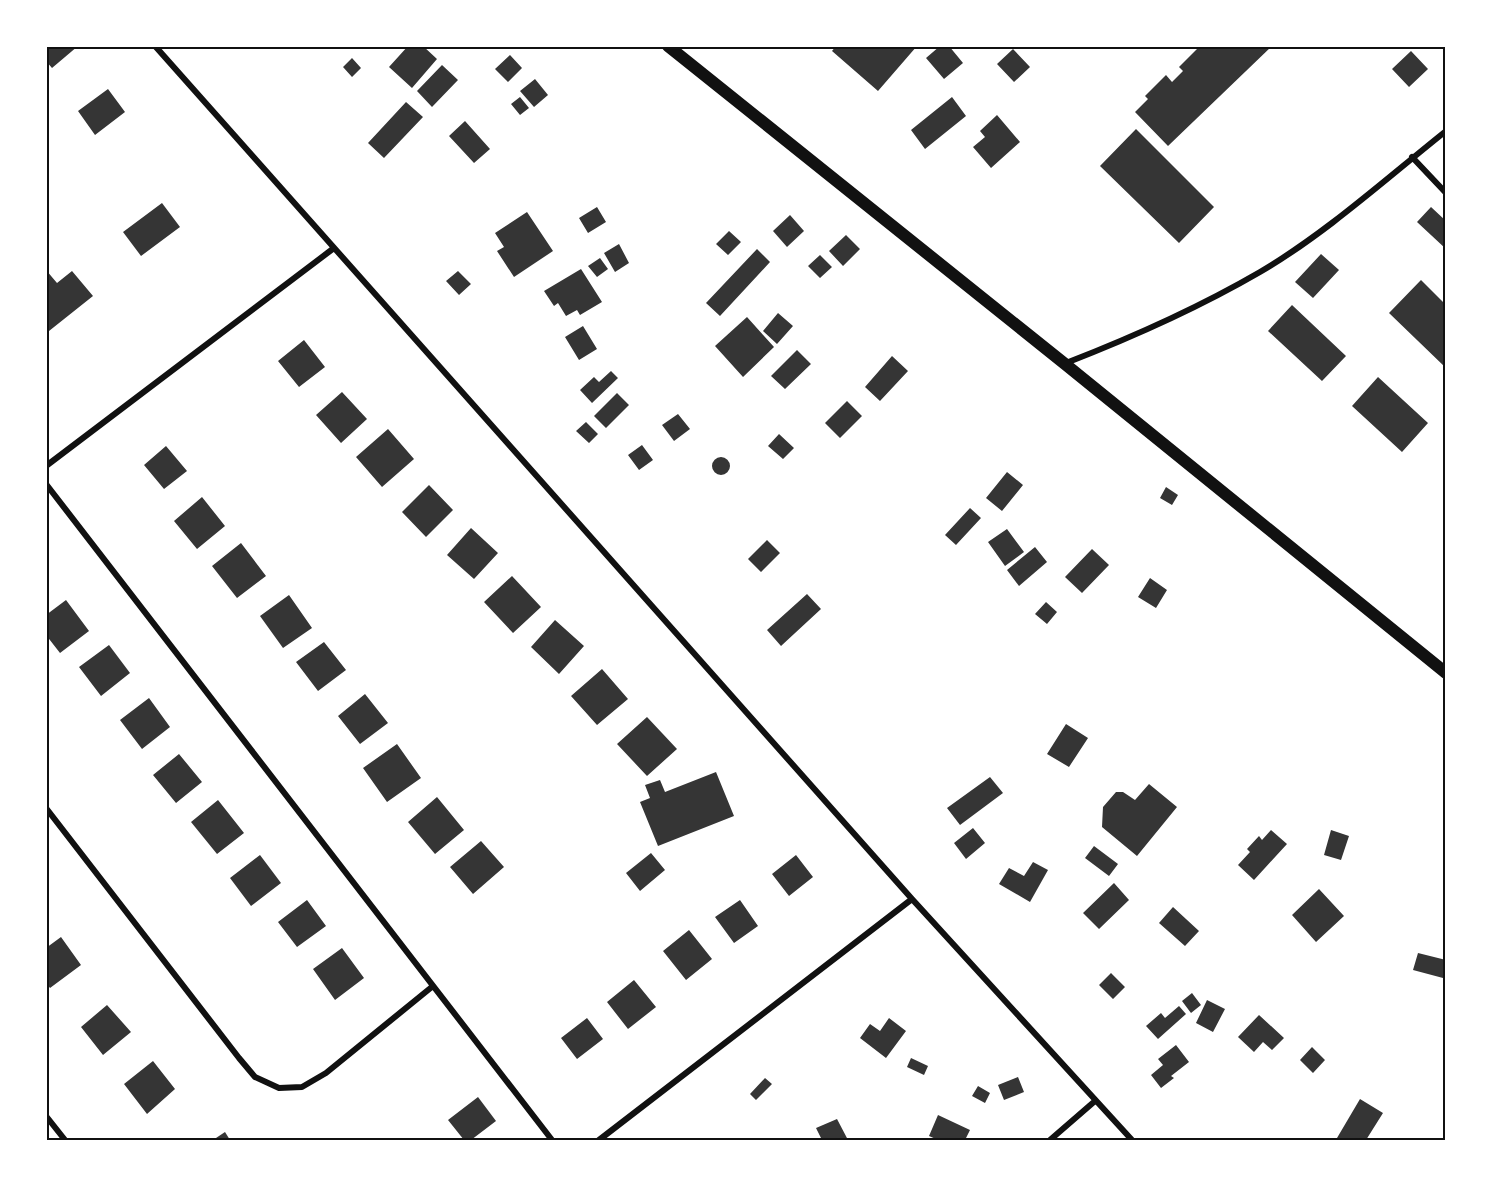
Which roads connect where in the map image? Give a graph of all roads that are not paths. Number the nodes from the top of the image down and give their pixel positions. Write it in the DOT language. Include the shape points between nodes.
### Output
graph roads {
  1 [pos="155,46"];
  2 [pos="668,46"];
  3 [pos="1446,131"];
  4 [pos="1412,158"];
  5 [pos="1446,193"];
  6 [pos="334,248"];
  7 [pos="1065,363"];
  8 [pos="46,466"];
  9 [pos="46,484"];
  10 [pos="1446,673"];
  11 [pos="46,808"];
  12 [pos="912,899"];
  13 [pos="433,986"];
  14 [pos="1095,1101"];
  15 [pos="46,1116"];
  16 [pos="65,1140"];
  17 [pos="552,1140"];
  18 [pos="599,1140"];
  19 [pos="1050,1140"];
  20 [pos="1132,1140"];
  1 -- 6 [label="street"];
  2 -- 7 [label="main road"];
  3 -- 4 [label="street"];
  4 -- 5 [label="street"];
  4 -- 7 [label="street" via="1308,240 1261,271 1165,323"];
  6 -- 8 [label="street"];
  6 -- 12 [label="street"];
  7 -- 10 [label="main road"];
  9 -- 13 [label="street"];
  11 -- 13 [label="street" via="255,1077 279,1088 302,1087 326,1073"];
  12 -- 14 [label="street"];
  12 -- 18 [label="street"];
  13 -- 17 [label="street"];
  14 -- 19 [label="street"];
  14 -- 20 [label="street"];
  15 -- 16 [label="street"];
}
